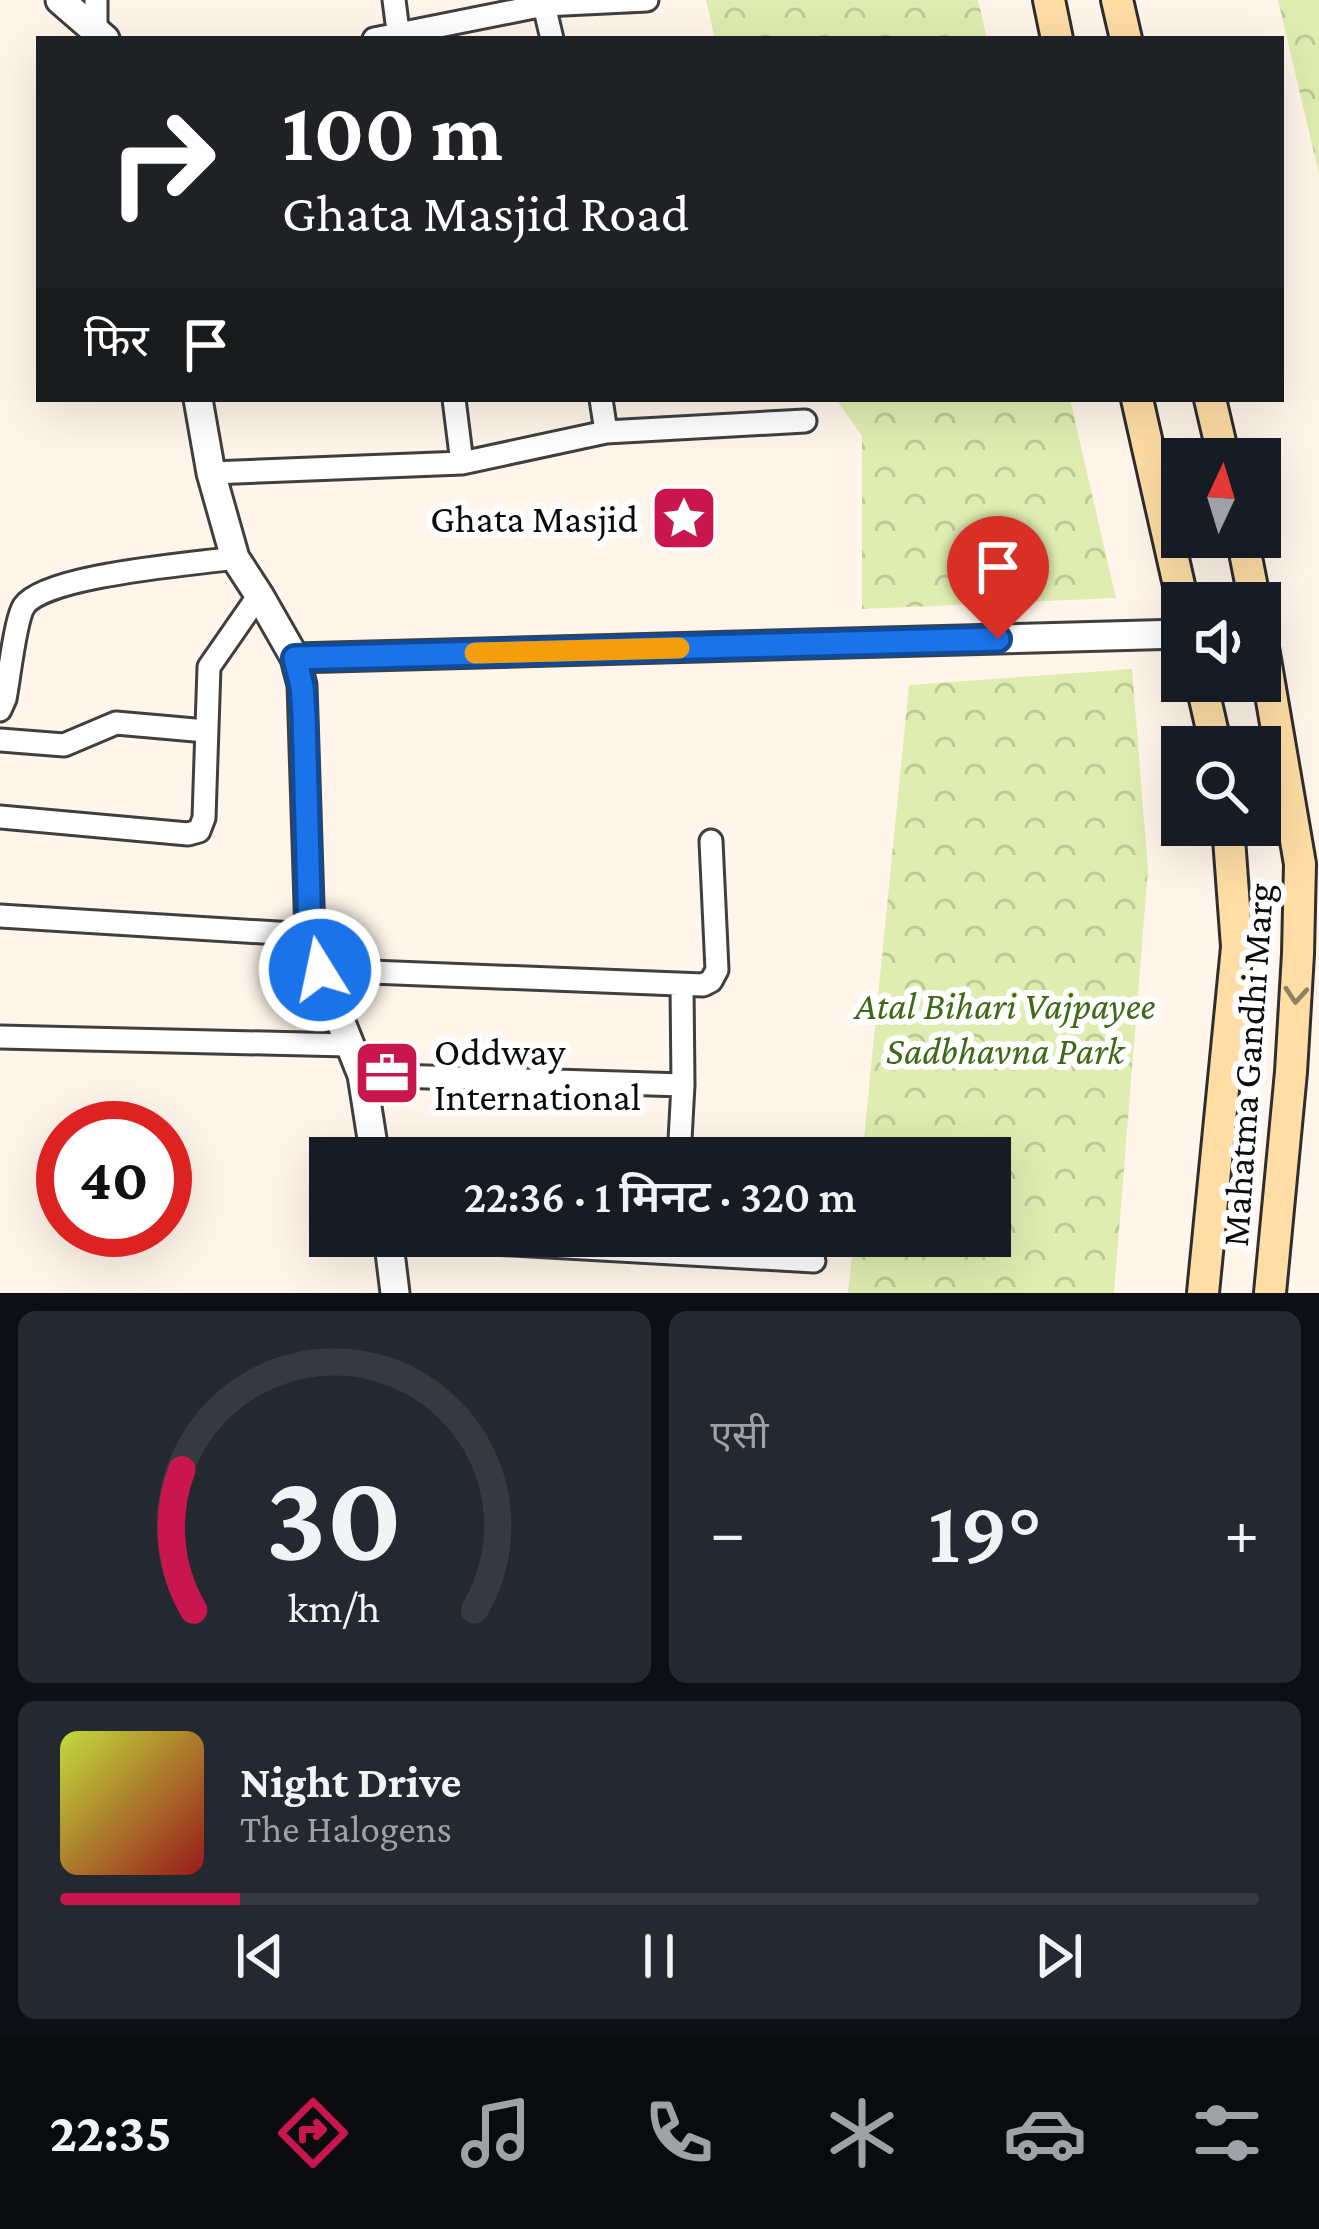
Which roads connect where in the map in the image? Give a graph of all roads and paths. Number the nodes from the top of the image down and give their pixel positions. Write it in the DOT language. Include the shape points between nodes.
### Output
graph roads {
  1 [pos="60,0"];
  2 [pos="96,0"];
  3 [pos="394,0"];
  4 [pos="647,0"];
  5 [pos="1049,0"];
  6 [pos="1118,0"];
  7 [pos="544,5"];
  8 [pos="101,34"];
  9 [pos="399,36"];
  10 [pos="404,36"];
  11 [pos="551,36"];
  12 [pos="1056,36"];
  13 [pos="1125,36"];
  14 [pos="199,402"];
  15 [pos="454,402"];
  16 [pos="602,402"];
  17 [pos="1138,402"];
  18 [pos="1211,402"];
  19 [pos="805,422"];
  20 [pos="606,432"];
  21 [pos="1219,438"];
  22 [pos="462,463"];
  23 [pos="212,473"];
  24 [pos="235,559"];
  25 [pos="1178,582"];
  26 [pos="260,595"];
  27 [pos="1161,635"];
  28 [pos="295,658"];
  29 [pos="1272,702"];
  30 [pos="0,710"];
  31 [pos="206,730"];
  32 [pos="0,740"];
  33 [pos="0,817"];
  34 [pos="711,841"];
  35 [pos="1230,846"];
  36 [pos="0,916"];
  37 [pos="310,935"];
  38 [pos="320,970"];
  39 [pos="682,985"];
  40 [pos="0,1037"];
  41 [pos="348,1045"];
  42 [pos="362,1075"];
  43 [pos="683,1085"];
  44 [pos="371,1137"];
  45 [pos="680,1137"];
  46 [pos="390,1257"];
  47 [pos="743,1257"];
  48 [pos="814,1261"];
  49 [pos="394,1293"];
  50 [pos="1203,1293"];
  51 [pos="1270,1293"];
  1 -- 8 [label="street"];
  2 -- 8 [label="street"];
  3 -- 9 [label="street"];
  4 -- 7 [label="street"];
  5 -- 12 [label="main road"];
  6 -- 13 [label="main road"];
  7 -- 10 [label="street"];
  7 -- 11 [label="street"];
  14 -- 23 [label="street"];
  15 -- 22 [label="street"];
  16 -- 20 [label="street"];
  17 -- 25 [label="main road"];
  18 -- 21 [label="main road"];
  19 -- 20 [label="street"];
  20 -- 22 [label="street"];
  22 -- 23 [label="street"];
  23 -- 24 [label="street"];
  24 -- 26 [label="street"];
  24 -- 30 [label="street" via="70,581 32,599 21,613"];
  26 -- 28 [label="street"];
  26 -- 31 [label="street" via="209,667"];
  27 -- 28 [label="street"];
  28 -- 37 [label="street"];
  29 -- 51 [label="main road, Mahatma Gandhi Marg, one-way" via="1300,864"];
  31 -- 32 [label="street" via="116,722 64,745"];
  31 -- 33 [label="street" via="199,831"];
  34 -- 39 [label="street" via="717,970 703,985"];
  35 -- 50 [label="main road, Mahatma Gandhi Marg" via="1237,947"];
  36 -- 37 [label="street"];
  37 -- 38 [label="street"];
  38 -- 39 [label="street"];
  38 -- 41 [label="street"];
  39 -- 43 [label="street"];
  40 -- 41 [label="street"];
  41 -- 42 [label="street"];
  42 -- 43 [label="street"];
  42 -- 44 [label="street"];
  43 -- 45 [label="street"];
  46 -- 49 [label="street"];
  47 -- 48 [label="street"];
}
